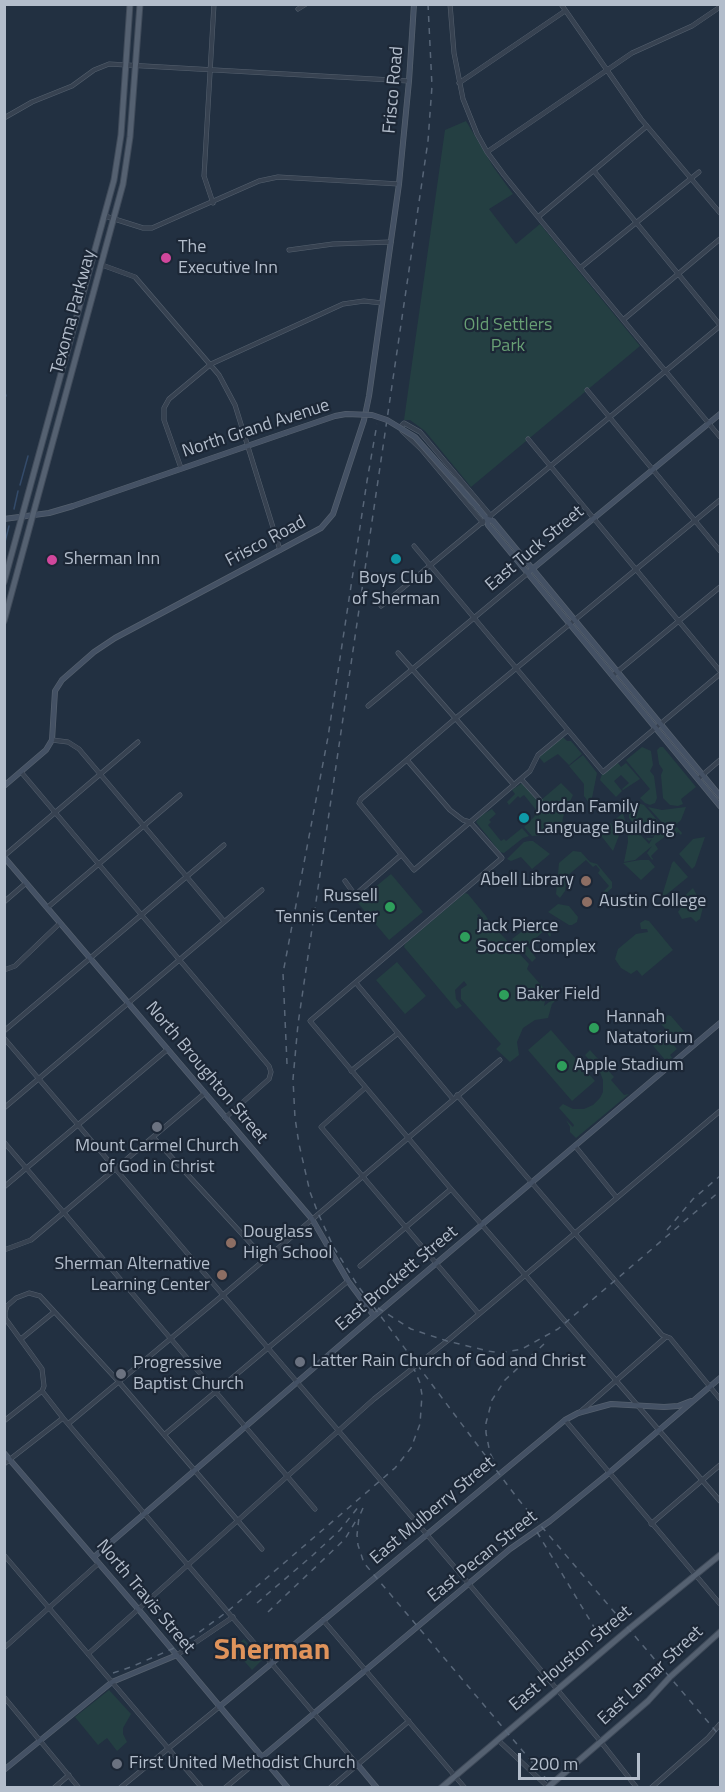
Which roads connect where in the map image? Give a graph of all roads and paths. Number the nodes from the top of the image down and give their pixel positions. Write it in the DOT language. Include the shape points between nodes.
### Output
graph roads {
  1 [pos="130,4"];
  2 [pos="140,4"];
  3 [pos="214,4"];
  4 [pos="306,4"];
  5 [pos="414,4"];
  6 [pos="450,4"];
  7 [pos="561,4"];
  8 [pos="720,6"];
  9 [pos="298,9"];
  10 [pos="565,11"];
  11 [pos="126,64"];
  12 [pos="136,64"];
  13 [pos="211,69"];
  14 [pos="607,70"];
  15 [pos="409,81"];
  16 [pos="459,83"];
  17 [pos="4,118"];
  18 [pos="647,126"];
  19 [pos="487,152"];
  20 [pos="594,171"];
  21 [pos="699,172"];
  22 [pos="691,178"];
  23 [pos="399,184"];
  24 [pos="213,203"];
  25 [pos="720,213"];
  26 [pos="105,216"];
  27 [pos="538,217"];
  28 [pos="115,219"];
  29 [pos="636,222"];
  30 [pos="720,239"];
  31 [pos="392,242"];
  32 [pos="289,250"];
  33 [pos="102,265"];
  34 [pos="580,268"];
  35 [pos="678,274"];
  36 [pos="382,303"];
  37 [pos="622,320"];
  38 [pos="720,326"];
  39 [pos="211,364"];
  40 [pos="666,371"];
  41 [pos="587,390"];
  42 [pos="720,414"];
  43 [pos="610,418"];
  44 [pos="709,423"];
  45 [pos="720,437"];
  46 [pos="528,439"];
  47 [pos="248,445"];
  48 [pos="551,466"];
  49 [pos="181,468"];
  50 [pos="653,469"];
  51 [pos="720,500"];
  52 [pos="33,515"];
  53 [pos="22,516"];
  54 [pos="489,517"];
  55 [pos="593,518"];
  56 [pos="4,519"];
  57 [pos="695,521"];
  58 [pos="483,523"];
  59 [pos="414,546"];
  60 [pos="280,550"];
  61 [pos="720,551"];
  62 [pos="431,567"];
  63 [pos="636,570"];
  64 [pos="530,571"];
  65 [pos="4,582"];
  66 [pos="720,587"];
  67 [pos="381,606"];
  68 [pos="474,617"];
  69 [pos="4,621"];
  70 [pos="679,621"];
  71 [pos="572,622"];
  72 [pos="398,653"];
  73 [pos="412,668"];
  74 [pos="516,669"];
  75 [pos="720,673"];
  76 [pos="615,674"];
  77 [pos="368,706"];
  78 [pos="456,718"];
  79 [pos="658,726"];
  80 [pos="567,730"];
  81 [pos="52,740"];
  82 [pos="138,742"];
  83 [pos="407,760"];
  84 [pos="720,760"];
  85 [pos="21,772"];
  86 [pos="101,775"];
  87 [pos="700,777"];
  88 [pos="521,779"];
  89 [pos="514,785"];
  90 [pos="4,786"];
  91 [pos="180,795"];
  92 [pos="720,796"];
  93 [pos="540,800"];
  94 [pos="720,806"];
  95 [pos="55,813"];
  96 [pos="470,822"];
  97 [pos="144,825"];
  98 [pos="224,845"];
  99 [pos="401,855"];
  100 [pos="4,856"];
  101 [pos="99,864"];
  102 [pos="186,877"];
  103 [pos="345,881"];
  104 [pos="27,882"];
  105 [pos="262,890"];
  106 [pos="4,902"];
  107 [pos="48,907"];
  108 [pos="141,915"];
  109 [pos="224,921"];
  110 [pos="61,922"];
  111 [pos="90,958"];
  112 [pos="178,960"];
  113 [pos="4,970"];
  114 [pos="356,983"];
  115 [pos="129,1003"];
  116 [pos="720,1023"];
  117 [pos="4,1031"];
  118 [pos="398,1034"];
  119 [pos="4,1038"];
  120 [pos="168,1049"];
  121 [pos="500,1060"];
  122 [pos="351,1071"];
  123 [pos="39,1078"];
  124 [pos="365,1088"];
  125 [pos="205,1093"];
  126 [pos="457,1095"];
  127 [pos="453,1099"];
  128 [pos="4,1108"];
  129 [pos="720,1111"];
  130 [pos="225,1118"];
  131 [pos="77,1125"];
  132 [pos="153,1137"];
  133 [pos="408,1138"];
  134 [pos="4,1142"];
  135 [pos="575,1146"];
  136 [pos="26,1168"];
  137 [pos="115,1168"];
  138 [pos="362,1176"];
  139 [pos="532,1182"];
  140 [pos="4,1187"];
  141 [pos="451,1189"];
  142 [pos="616,1198"];
  143 [pos="64,1213"];
  144 [pos="312,1220"];
  145 [pos="482,1225"];
  146 [pos="405,1227"];
  147 [pos="575,1233"];
  148 [pos="4,1250"];
  149 [pos="266,1259"];
  150 [pos="436,1264"];
  151 [pos="360,1266"];
  152 [pos="525,1275"];
  153 [pos="348,1281"];
  154 [pos="223,1295"];
  155 [pos="54,1312"];
  156 [pos="479,1314"];
  157 [pos="374,1316"];
  158 [pos="5,1318"];
  159 [pos="666,1337"];
  160 [pos="171,1338"];
  161 [pos="21,1339"];
  162 [pos="268,1349"];
  163 [pos="720,1378"];
  164 [pos="616,1379"];
  165 [pos="119,1382"];
  166 [pos="297,1382"];
  167 [pos="710,1387"];
  168 [pos="42,1391"];
  169 [pos="216,1391"];
  170 [pos="720,1399"];
  171 [pos="693,1401"];
  172 [pos="638,1404"];
  173 [pos="578,1413"];
  174 [pos="63,1418"];
  175 [pos="565,1420"];
  176 [pos="4,1421"];
  177 [pos="68,1424"];
  178 [pos="246,1426"];
  179 [pos="660,1429"];
  180 [pos="338,1431"];
  181 [pos="164,1435"];
  182 [pos="4,1453"];
  183 [pos="10,1459"];
  184 [pos="4,1464"];
  185 [pos="720,1465"];
  186 [pos="194,1470"];
  187 [pos="609,1473"];
  188 [pos="288,1477"];
  189 [pos="702,1480"];
  190 [pos="720,1501"];
  191 [pos="315,1509"];
  192 [pos="145,1513"];
  193 [pos="238,1521"];
  194 [pos="651,1524"];
  195 [pos="425,1534"];
  196 [pos="262,1549"];
  197 [pos="4,1555"];
  198 [pos="720,1555"];
  199 [pos="94,1557"];
  200 [pos="99,1563"];
  201 [pos="188,1565"];
  202 [pos="696,1575"];
  203 [pos="469,1584"];
  204 [pos="720,1604"];
  205 [pos="49,1608"];
  206 [pos="139,1610"];
  207 [pos="233,1617"];
  208 [pos="322,1619"];
  209 [pos="720,1632"];
  210 [pos="4,1648"];
  211 [pos="88,1654"];
  212 [pos="177,1655"];
  213 [pos="271,1662"];
  214 [pos="365,1670"];
  215 [pos="112,1682"];
  216 [pos="557,1690"];
  217 [pos="4,1697"];
  218 [pos="219,1707"];
  219 [pos="315,1713"];
  220 [pos="409,1721"];
  221 [pos="720,1724"];
  222 [pos="498,1740"];
  223 [pos="40,1741"];
  224 [pos="601,1742"];
  225 [pos="167,1747"];
  226 [pos="262,1757"];
  227 [pos="357,1764"];
  228 [pos="4,1770"];
  229 [pos="69,1775"];
  230 [pos="455,1776"];
  231 [pos="547,1787"];
  232 [pos="54,1788"];
  233 [pos="79,1788"];
  234 [pos="120,1788"];
  235 [pos="202,1788"];
  236 [pos="225,1788"];
  237 [pos="288,1788"];
  238 [pos="330,1788"];
  239 [pos="377,1788"];
  240 [pos="441,1788"];
  241 [pos="465,1788"];
  242 [pos="637,1788"];
  243 [pos="651,1788"];
  1 -- 11 [label="main road, Texoma Parkway"];
  2 -- 12 [label="main road, Texoma Parkway"];
  3 -- 13 [label="street"];
  4 -- 9 [label="street"];
  5 -- 15 [label="street, Frisco Road"];
  6 -- 16 [label="street"];
  7 -- 10 [label="street"];
  8 -- 14 [label="street" via="692,26 649,43"];
  10 -- 14 [label="street"];
  10 -- 16 [label="street"];
  11 -- 12 [label="street"];
  11 -- 17 [label="street" via="102,65 72,86"];
  11 -- 26 [label="main road, Texoma Parkway" via="121,135"];
  12 -- 13 [label="street"];
  12 -- 28 [label="main road, Texoma Parkway" via="129,148"];
  13 -- 15 [label="street"];
  13 -- 24 [label="street" via="204,176"];
  14 -- 18 [label="street"];
  14 -- 19 [label="street"];
  15 -- 23 [label="street, Frisco Road"];
  16 -- 19 [label="street" via="469,117"];
  18 -- 20 [label="street"];
  18 -- 22 [label="street"];
  19 -- 27 [label="street"];
  20 -- 27 [label="street"];
  20 -- 29 [label="street"];
  21 -- 22 [label="street"];
  22 -- 25 [label="street"];
  22 -- 29 [label="street"];
  23 -- 24 [label="street" via="278,177 259,181"];
  23 -- 31 [label="street, Frisco Road"];
  24 -- 28 [label="street" via="152,228"];
  26 -- 28 [label="street"];
  26 -- 53 [label="main road, Texoma Parkway"];
  27 -- 34 [label="street"];
  28 -- 33 [label="main road, Texoma Parkway"];
  29 -- 34 [label="street"];
  29 -- 35 [label="street"];
  30 -- 35 [label="street"];
  31 -- 32 [label="street"];
  31 -- 36 [label="street, Frisco Road"];
  33 -- 39 [label="street" via="135,277"];
  33 -- 52 [label="main road, Texoma Parkway"];
  34 -- 37 [label="street"];
  35 -- 37 [label="street"];
  35 -- 38 [label="street"];
  36 -- 39 [label="street" via="364,300 342,304"];
  36 -- 60 [label="street, Frisco Road" via="363,420 333,514 321,528"];
  37 -- 40 [label="street"];
  38 -- 40 [label="street"];
  39 -- 47 [label="street" via="231,396"];
  39 -- 49 [label="street" via="169,399 164,408"];
  40 -- 43 [label="street"];
  40 -- 44 [label="street"];
  41 -- 43 [label="street"];
  42 -- 44 [label="street, East Tuck Street"];
  43 -- 48 [label="street"];
  43 -- 50 [label="street"];
  44 -- 45 [label="street"];
  44 -- 50 [label="street, East Tuck Street"];
  46 -- 48 [label="street"];
  47 -- 49 [label="street, North Grand Avenue"];
  47 -- 54 [label="street, North Grand Avenue, bridge" via="334,416 372,415 415,437"];
  47 -- 60 [label="street"];
  48 -- 54 [label="street"];
  48 -- 55 [label="street"];
  49 -- 52 [label="street, North Grand Avenue" via="73,506"];
  50 -- 55 [label="street, East Tuck Street"];
  50 -- 57 [label="street"];
  51 -- 57 [label="street"];
  52 -- 53 [label="street, North Grand Avenue"];
  52 -- 69 [label="main road, Texoma Parkway"];
  53 -- 56 [label="street, North Grand Avenue"];
  53 -- 65 [label="main road, Texoma Parkway"];
  54 -- 58 [label="street"];
  54 -- 58 [label="street" via="420,432 404,423 402,431 422,449"];
  54 -- 64 [label="street, North Grand Avenue" via="488,525"];
  55 -- 63 [label="street"];
  55 -- 64 [label="street, East Tuck Street"];
  57 -- 61 [label="street"];
  57 -- 63 [label="street"];
  58 -- 62 [label="street"];
  59 -- 62 [label="street"];
  60 -- 81 [label="street, Frisco Road" via="94,652 55,691"];
  62 -- 67 [label="street"];
  62 -- 68 [label="street"];
  63 -- 70 [label="street"];
  63 -- 71 [label="street"];
  64 -- 68 [label="street, East Tuck Street"];
  64 -- 71 [label="street, North Grand Avenue"];
  66 -- 70 [label="street"];
  68 -- 73 [label="street, East Tuck Street"];
  68 -- 74 [label="street"];
  70 -- 75 [label="street"];
  70 -- 76 [label="street"];
  71 -- 74 [label="street"];
  71 -- 76 [label="street, North Grand Avenue"];
  72 -- 73 [label="street"];
  73 -- 77 [label="street, East Tuck Street"];
  73 -- 78 [label="street"];
  74 -- 78 [label="street"];
  74 -- 80 [label="street"];
  75 -- 79 [label="street"];
  76 -- 79 [label="street, North Grand Avenue"];
  78 -- 83 [label="street"];
  78 -- 89 [label="street"];
  79 -- 80 [label="street" via="603,772"];
  79 -- 87 [label="street, North Grand Avenue"];
  80 -- 88 [label="street" via="538,755"];
  81 -- 85 [label="street"];
  81 -- 86 [label="street" via="75,745"];
  82 -- 86 [label="street"];
  83 -- 96 [label="street" via="455,815"];
  83 -- 99 [label="street" via="359,803"];
  84 -- 87 [label="street"];
  85 -- 90 [label="street"];
  85 -- 95 [label="street"];
  86 -- 95 [label="street"];
  86 -- 97 [label="street"];
  87 -- 92 [label="street, North Grand Avenue"];
  87 -- 94 [label="street, North Grand Avenue"];
  88 -- 89 [label="street"];
  88 -- 93 [label="street"];
  89 -- 96 [label="street"];
  91 -- 97 [label="street"];
  95 -- 100 [label="street"];
  95 -- 101 [label="street"];
  96 -- 99 [label="street" via="414,870"];
  96 -- 114 [label="street" via="502,858"];
  97 -- 101 [label="street"];
  97 -- 102 [label="street"];
  98 -- 102 [label="street"];
  99 -- 103 [label="street" via="355,895"];
  100 -- 104 [label="street, North Broughton Street"];
  101 -- 107 [label="street"];
  101 -- 108 [label="street"];
  102 -- 108 [label="street"];
  102 -- 109 [label="street"];
  104 -- 106 [label="street"];
  104 -- 107 [label="street, North Broughton Street"];
  105 -- 109 [label="street"];
  107 -- 110 [label="street, North Broughton Street"];
  108 -- 111 [label="street"];
  108 -- 112 [label="street"];
  109 -- 112 [label="street"];
  110 -- 111 [label="street, North Broughton Street"];
  110 -- 113 [label="street" via="15,966"];
  111 -- 115 [label="street, North Broughton Street"];
  111 -- 117 [label="street"];
  112 -- 115 [label="street"];
  112 -- 130 [label="street" via="271,1072 269,1079"];
  114 -- 118 [label="street"];
  114 -- 122 [label="street" via="310,1021"];
  115 -- 120 [label="street, North Broughton Street"];
  115 -- 123 [label="street"];
  116 -- 135 [label="street, East Brockett Street"];
  118 -- 122 [label="street"];
  118 -- 127 [label="street"];
  119 -- 123 [label="street"];
  120 -- 125 [label="street, North Broughton Street"];
  120 -- 131 [label="street"];
  121 -- 126 [label="street"];
  122 -- 124 [label="street"];
  123 -- 128 [label="street"];
  123 -- 131 [label="street"];
  124 -- 133 [label="street"];
  124 -- 138 [label="street" via="321,1127"];
  125 -- 130 [label="street, North Broughton Street"];
  125 -- 132 [label="street"];
  126 -- 127 [label="street"];
  126 -- 139 [label="street"];
  127 -- 133 [label="street"];
  129 -- 142 [label="street"];
  130 -- 144 [label="street, North Broughton Street"];
  131 -- 136 [label="street"];
  131 -- 137 [label="street"];
  132 -- 137 [label="street"];
  132 -- 149 [label="street"];
  133 -- 138 [label="street"];
  133 -- 141 [label="street"];
  134 -- 136 [label="street"];
  135 -- 139 [label="street, East Brockett Street"];
  135 -- 142 [label="street"];
  136 -- 140 [label="street"];
  136 -- 143 [label="street"];
  137 -- 143 [label="street"];
  137 -- 154 [label="street"];
  138 -- 144 [label="street"];
  138 -- 146 [label="street"];
  139 -- 145 [label="street, East Brockett Street"];
  139 -- 147 [label="street"];
  141 -- 145 [label="street"];
  141 -- 146 [label="street"];
  142 -- 147 [label="street"];
  143 -- 148 [label="street" via="31,1240"];
  143 -- 160 [label="street"];
  144 -- 149 [label="street"];
  144 -- 153 [label="street, North Broughton Street"];
  145 -- 150 [label="street, East Brockett Street"];
  145 -- 152 [label="street"];
  146 -- 150 [label="street"];
  146 -- 151 [label="street"];
  147 -- 152 [label="street"];
  147 -- 159 [label="street"];
  149 -- 154 [label="street"];
  150 -- 156 [label="street"];
  150 -- 157 [label="street, East Brockett Street"];
  152 -- 156 [label="street"];
  152 -- 164 [label="street"];
  153 -- 157 [label="street, North Broughton Street"];
  153 -- 162 [label="street"];
  154 -- 160 [label="street"];
  154 -- 162 [label="street"];
  155 -- 158 [label="street" via="35,1293 29,1293 7,1306"];
  155 -- 161 [label="street"];
  155 -- 165 [label="street"];
  156 -- 180 [label="street"];
  157 -- 166 [label="street, East Brockett Street"];
  158 -- 161 [label="street"];
  159 -- 164 [label="street, East Mulberry Street"];
  159 -- 167 [label="street"];
  160 -- 165 [label="street"];
  160 -- 169 [label="street"];
  161 -- 168 [label="street" via="42,1369"];
  162 -- 166 [label="street"];
  162 -- 169 [label="street"];
  163 -- 167 [label="street, East Pecan Street"];
  164 -- 172 [label="street"];
  164 -- 173 [label="street, East Mulberry Street"];
  165 -- 177 [label="street"];
  165 -- 181 [label="street"];
  166 -- 178 [label="street, East Brockett Street"];
  166 -- 180 [label="street"];
  167 -- 170 [label="street"];
  167 -- 171 [label="street, East Pecan Street"];
  168 -- 174 [label="street"];
  168 -- 176 [label="street"];
  169 -- 178 [label="street"];
  169 -- 181 [label="street"];
  171 -- 172 [label="street" via="664,1407"];
  171 -- 179 [label="street, East Pecan Street"];
  172 -- 173 [label="street" via="611,1404"];
  172 -- 179 [label="street"];
  173 -- 175 [label="street, East Mulberry Street"];
  174 -- 177 [label="street"];
  174 -- 183 [label="street"];
  175 -- 187 [label="street"];
  175 -- 195 [label="street, East Mulberry Street"];
  177 -- 192 [label="street"];
  178 -- 186 [label="street, East Brockett Street"];
  178 -- 188 [label="street"];
  179 -- 187 [label="street, East Pecan Street"];
  179 -- 189 [label="street"];
  180 -- 188 [label="street"];
  180 -- 195 [label="street"];
  181 -- 186 [label="street"];
  182 -- 183 [label="street, North Travis Street"];
  183 -- 184 [label="street"];
  183 -- 199 [label="street, North Travis Street"];
  185 -- 189 [label="street"];
  186 -- 192 [label="street, East Brockett Street"];
  186 -- 193 [label="street"];
  187 -- 194 [label="street"];
  187 -- 203 [label="street, East Pecan Street"];
  188 -- 191 [label="street"];
  188 -- 193 [label="street"];
  189 -- 190 [label="street"];
  189 -- 194 [label="street"];
  192 -- 199 [label="street, East Brockett Street"];
  192 -- 201 [label="street"];
  193 -- 196 [label="street"];
  193 -- 201 [label="street"];
  194 -- 202 [label="street"];
  195 -- 203 [label="street"];
  195 -- 208 [label="street, East Mulberry Street"];
  197 -- 205 [label="street"];
  198 -- 202 [label="main road, East Houston Street"];
  199 -- 200 [label="street, North Travis Street"];
  200 -- 205 [label="street"];
  200 -- 206 [label="street, North Travis Street"];
  201 -- 206 [label="street"];
  201 -- 207 [label="street"];
  202 -- 204 [label="street"];
  202 -- 216 [label="main road, East Houston Street"];
  203 -- 214 [label="street, East Pecan Street"];
  203 -- 216 [label="street"];
  205 -- 210 [label="street"];
  205 -- 211 [label="street"];
  206 -- 211 [label="street"];
  206 -- 212 [label="street, North Travis Street"];
  207 -- 212 [label="street"];
  207 -- 213 [label="street"];
  208 -- 213 [label="street, East Mulberry Street"];
  208 -- 214 [label="street"];
  209 -- 224 [label="main road, East Lamar Street"];
  211 -- 215 [label="street"];
  212 -- 215 [label="street"];
  212 -- 218 [label="street, North Travis Street"];
  213 -- 218 [label="street, East Mulberry Street"];
  213 -- 219 [label="street"];
  214 -- 219 [label="street, East Pecan Street"];
  214 -- 220 [label="street"];
  215 -- 223 [label="street"];
  215 -- 225 [label="street"];
  216 -- 222 [label="main road, East Houston Street"];
  216 -- 224 [label="street"];
  217 -- 223 [label="street"];
  218 -- 225 [label="street"];
  218 -- 226 [label="street, North Travis Street"];
  219 -- 226 [label="street, East Pecan Street"];
  219 -- 227 [label="street"];
  220 -- 227 [label="street"];
  220 -- 230 [label="street"];
  221 -- 243 [label="street"];
  222 -- 230 [label="main road, East Houston Street"];
  222 -- 231 [label="street"];
  223 -- 228 [label="street"];
  223 -- 229 [label="street"];
  224 -- 231 [label="main road, East Lamar Street"];
  224 -- 242 [label="street"];
  225 -- 234 [label="street"];
  225 -- 235 [label="street"];
  226 -- 236 [label="street"];
  226 -- 237 [label="street, North Travis Street"];
  227 -- 238 [label="street"];
  227 -- 239 [label="street"];
  229 -- 232 [label="street"];
  229 -- 233 [label="street"];
  230 -- 240 [label="main road, East Houston Street"];
  230 -- 241 [label="street"];
}
